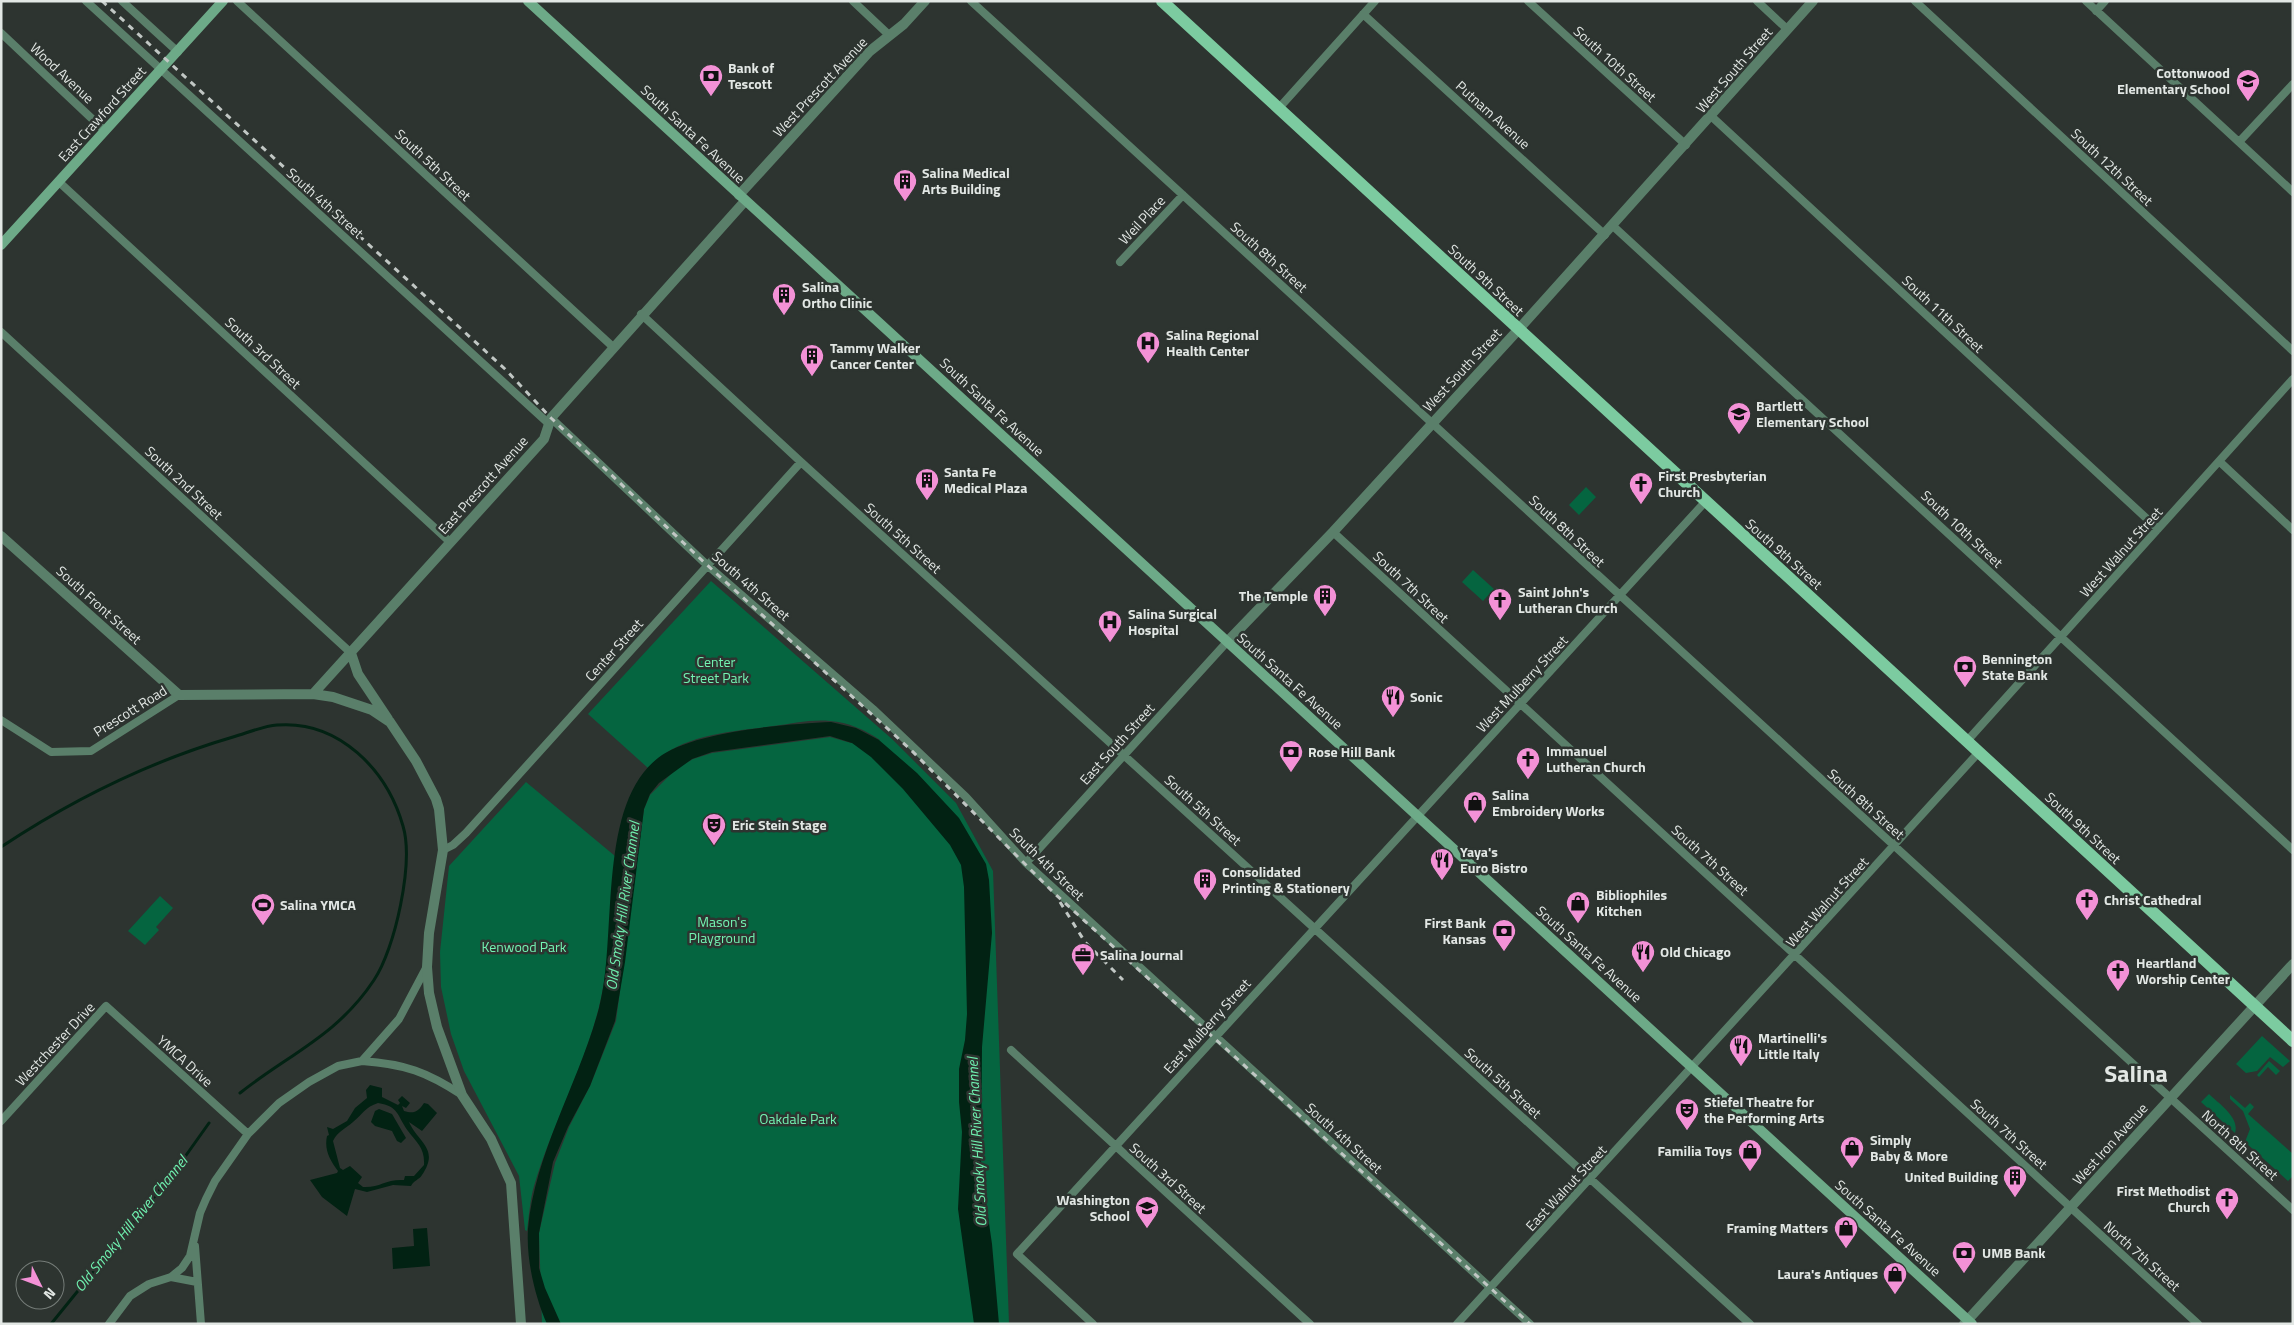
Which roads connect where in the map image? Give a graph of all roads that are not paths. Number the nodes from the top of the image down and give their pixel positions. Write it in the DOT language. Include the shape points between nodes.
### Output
graph roads {
  1 [pos="86,1"];
  2 [pos="122,1"];
  3 [pos="224,1"];
  4 [pos="237,1"];
  5 [pos="528,1"];
  6 [pos="853,1"];
  7 [pos="925,1"];
  8 [pos="971,1"];
  9 [pos="1162,1"];
  10 [pos="1375,1"];
  11 [pos="1528,1"];
  12 [pos="1757,1"];
  13 [pos="1813,1"];
  14 [pos="1915,1"];
  15 [pos="2086,1"];
  16 [pos="2105,1"];
  17 [pos="2096,11"];
  18 [pos="1363,14"];
  19 [pos="1787,29"];
  20 [pos="1,33"];
  21 [pos="889,35"];
  22 [pos="178,52"];
  23 [pos="161,70"];
  24 [pos="2293,84"];
  25 [pos="1279,108"];
  26 [pos="1711,116"];
  27 [pos="105,130"];
  28 [pos="2239,142"];
  29 [pos="1686,145"];
  30 [pos="58,182"];
  31 [pos="2293,192"];
  32 [pos="1183,195"];
  33 [pos="742,198"];
  34 [pos="1613,226"];
  35 [pos="1605,234"];
  36 [pos="1,244"];
  37 [pos="1120,262"];
  38 [pos="641,314"];
  39 [pos="1518,330"];
  40 [pos="1,332"];
  41 [pos="612,346"];
  42 [pos="2293,351"];
  43 [pos="2293,379"];
  44 [pos="549,420"];
  45 [pos="1432,422"];
  46 [pos="801,462"];
  47 [pos="2220,462"];
  48 [pos="1705,502"];
  49 [pos="2158,529"];
  50 [pos="2293,530"];
  51 [pos="1333,532"];
  52 [pos="2,537"];
  53 [pos="450,542"];
  54 [pos="707,565"];
  55 [pos="1619,597"];
  56 [pos="2061,637"];
  57 [pos="1227,642"];
  58 [pos="350,653"];
  59 [pos="313,694"];
  60 [pos="179,696"];
  61 [pos="1520,705"];
  62 [pos="1,720"];
  63 [pos="390,722"];
  64 [pos="1967,741"];
  65 [pos="1979,752"];
  66 [pos="1124,755"];
  67 [pos="1417,815"];
  68 [pos="1894,846"];
  69 [pos="442,850"];
  70 [pos="2293,850"];
  71 [pos="1026,863"];
  72 [pos="1314,928"];
  73 [pos="1795,955"];
  74 [pos="2293,964"];
  75 [pos="427,968"];
  76 [pos="106,1006"];
  77 [pos="2254,1007"];
  78 [pos="1214,1037"];
  79 [pos="2293,1041"];
  80 [pos="1011,1050"];
  81 [pos="362,1061"];
  82 [pos="1693,1068"];
  83 [pos="462,1095"];
  84 [pos="2170,1098"];
  85 [pos="1,1121"];
  86 [pos="248,1134"];
  87 [pos="1114,1146"];
  88 [pos="1591,1180"];
  89 [pos="2070,1207"];
  90 [pos="2293,1210"];
  91 [pos="195,1242"];
  92 [pos="171,1277"];
  93 [pos="197,1282"];
  94 [pos="1490,1289"];
  95 [pos="1968,1322"];
  96 [pos="109,1324"];
  97 [pos="201,1324"];
  98 [pos="521,1324"];
  99 [pos="1093,1324"];
  100 [pos="1310,1324"];
  101 [pos="1457,1324"];
  102 [pos="1530,1324"];
  103 [pos="1750,1324"];
  104 [pos="2198,1324"];
  1 -- 23 [label="street, South 4th Street"];
  2 -- 22 [label="street"];
  3 -- 22 [label="main road, East Crawford Street"];
  4 -- 41 [label="street, South 5th Street"];
  5 -- 33 [label="main road, South Santa Fe Avenue"];
  6 -- 21 [label="street"];
  7 -- 21 [label="street, West Prescott Avenue"];
  8 -- 32 [label="street, South 8th Street"];
  9 -- 25 [label="main road, South 9th Street"];
  10 -- 18 [label="street"];
  11 -- 29 [label="street, South 10th Street"];
  12 -- 19 [label="street"];
  13 -- 19 [label="street, West South Street"];
  14 -- 42 [label="street, South 12th Street"];
  15 -- 17 [label="street"];
  16 -- 17 [label="street"];
  17 -- 28 [label="street"];
  18 -- 25 [label="street"];
  18 -- 35 [label="street, Putnam Avenue"];
  19 -- 26 [label="street, West South Street"];
  20 -- 27 [label="street, Wood Avenue"];
  21 -- 33 [label="street, West Prescott Avenue" via="870,51"];
  22 -- 23 [label="main road, East Crawford Street"];
  23 -- 27 [label="main road, East Crawford Street"];
  23 -- 44 [label="street, South 4th Street"];
  24 -- 28 [label="street"];
  25 -- 39 [label="main road, South 9th Street"];
  26 -- 29 [label="street, West South Street"];
  26 -- 49 [label="street, South 11th Street"];
  27 -- 30 [label="main road, East Crawford Street"];
  28 -- 31 [label="street"];
  29 -- 34 [label="street, West South Street"];
  30 -- 36 [label="main road, East Crawford Street"];
  30 -- 53 [label="street, South 3rd Street"];
  32 -- 37 [label="street, Weil Place"];
  32 -- 45 [label="street, South 8th Street"];
  33 -- 38 [label="street, East Prescott Avenue"];
  33 -- 57 [label="main road, South Santa Fe Avenue"];
  34 -- 35 [label="street, West South Street"];
  34 -- 56 [label="street, South 10th Street"];
  35 -- 39 [label="street, West South Street"];
  38 -- 41 [label="street, East Prescott Avenue"];
  38 -- 46 [label="street, South 5th Street"];
  39 -- 45 [label="street, West South Street"];
  39 -- 48 [label="main road, South 9th Street"];
  40 -- 58 [label="street, South 2nd Street"];
  41 -- 44 [label="street, East Prescott Avenue"];
  43 -- 47 [label="street, West Walnut Street"];
  44 -- 53 [label="street, East Prescott Avenue" via="544,439"];
  44 -- 54 [label="street, South 4th Street"];
  45 -- 51 [label="street, West South Street"];
  45 -- 55 [label="street, South 8th Street"];
  46 -- 54 [label="street, Center Street"];
  46 -- 66 [label="street, South 5th Street"];
  47 -- 49 [label="street, West Walnut Street"];
  47 -- 50 [label="street"];
  48 -- 55 [label="street, West Mulberry Street"];
  48 -- 64 [label="main road, South 9th Street"];
  49 -- 56 [label="street, West Walnut Street"];
  51 -- 57 [label="street, West South Street"];
  51 -- 61 [label="street, South 7th Street"];
  52 -- 60 [label="street, South Front Street"];
  53 -- 58 [label="street, East Prescott Avenue"];
  54 -- 69 [label="street, Center Street" via="466,833"];
  54 -- 71 [label="street, South 4th Street" via="873,709 966,797"];
  55 -- 61 [label="street, West Mulberry Street"];
  55 -- 68 [label="street, South 8th Street"];
  56 -- 64 [label="street, West Walnut Street"];
  56 -- 70 [label="street, South 10th Street"];
  57 -- 66 [label="street, East South Street"];
  57 -- 67 [label="main road, South Santa Fe Avenue"];
  58 -- 59 [label="street, East Prescott Avenue"];
  58 -- 63 [label="street" via="358,674"];
  59 -- 60 [label="street, Prescott Road"];
  59 -- 63 [label="street, Prescott Road" via="372,710"];
  60 -- 62 [label="street, Prescott Road" via="91,752 51,752"];
  61 -- 67 [label="street, West Mulberry Street"];
  61 -- 73 [label="street, South 7th Street"];
  63 -- 69 [label="street" via="436,799"];
  64 -- 65 [label="main road, South 9th Street"];
  65 -- 68 [label="street, West Walnut Street"];
  65 -- 77 [label="main road, South 9th Street"];
  66 -- 71 [label="street, East South Street"];
  66 -- 72 [label="street, South 5th Street"];
  67 -- 72 [label="street, East Mulberry Street"];
  67 -- 82 [label="main road, South Santa Fe Avenue"];
  68 -- 73 [label="street, West Walnut Street"];
  68 -- 84 [label="street, South 8th Street"];
  69 -- 75 [label="street"];
  71 -- 78 [label="street, South 4th Street"];
  72 -- 78 [label="street, East Mulberry Street"];
  72 -- 88 [label="street, South 5th Street"];
  73 -- 82 [label="street, West Walnut Street"];
  73 -- 89 [label="street, South 7th Street"];
  74 -- 77 [label="street, West Iron Avenue"];
  75 -- 81 [label="street" via="399,1019"];
  75 -- 83 [label="street" via="434,1018"];
  76 -- 85 [label="street, Westchester Drive"];
  76 -- 86 [label="street, YMCA Drive"];
  77 -- 79 [label="main road, South 9th Street"];
  77 -- 84 [label="street, West Iron Avenue"];
  78 -- 87 [label="street, East Mulberry Street"];
  78 -- 94 [label="street, South 4th Street"];
  80 -- 87 [label="street, South 3rd Street"];
  81 -- 83 [label="street" via="419,1070"];
  81 -- 86 [label="street" via="338,1066 309,1082 279,1103"];
  82 -- 88 [label="street, East Walnut Street"];
  82 -- 95 [label="main road, South Santa Fe Avenue"];
  83 -- 98 [label="street" via="491,1139 511,1183"];
  84 -- 89 [label="street, West Iron Avenue"];
  84 -- 90 [label="street, North 8th Street"];
  86 -- 91 [label="street" via="206,1199"];
  87 -- 99 [label="street, East Mulberry Street" via="1017,1254"];
  87 -- 100 [label="street, South 3rd Street"];
  88 -- 94 [label="street, East Walnut Street"];
  88 -- 103 [label="street, South 5th Street"];
  89 -- 95 [label="street, West Iron Avenue"];
  89 -- 104 [label="street, North 7th Street"];
  91 -- 92 [label="street" via="190,1256"];
  91 -- 93 [label="street"];
  92 -- 93 [label="street"];
  92 -- 96 [label="street" via="149,1284 130,1296"];
  93 -- 97 [label="street"];
  94 -- 101 [label="street, East Walnut Street"];
  94 -- 102 [label="street, South 4th Street"];
}
